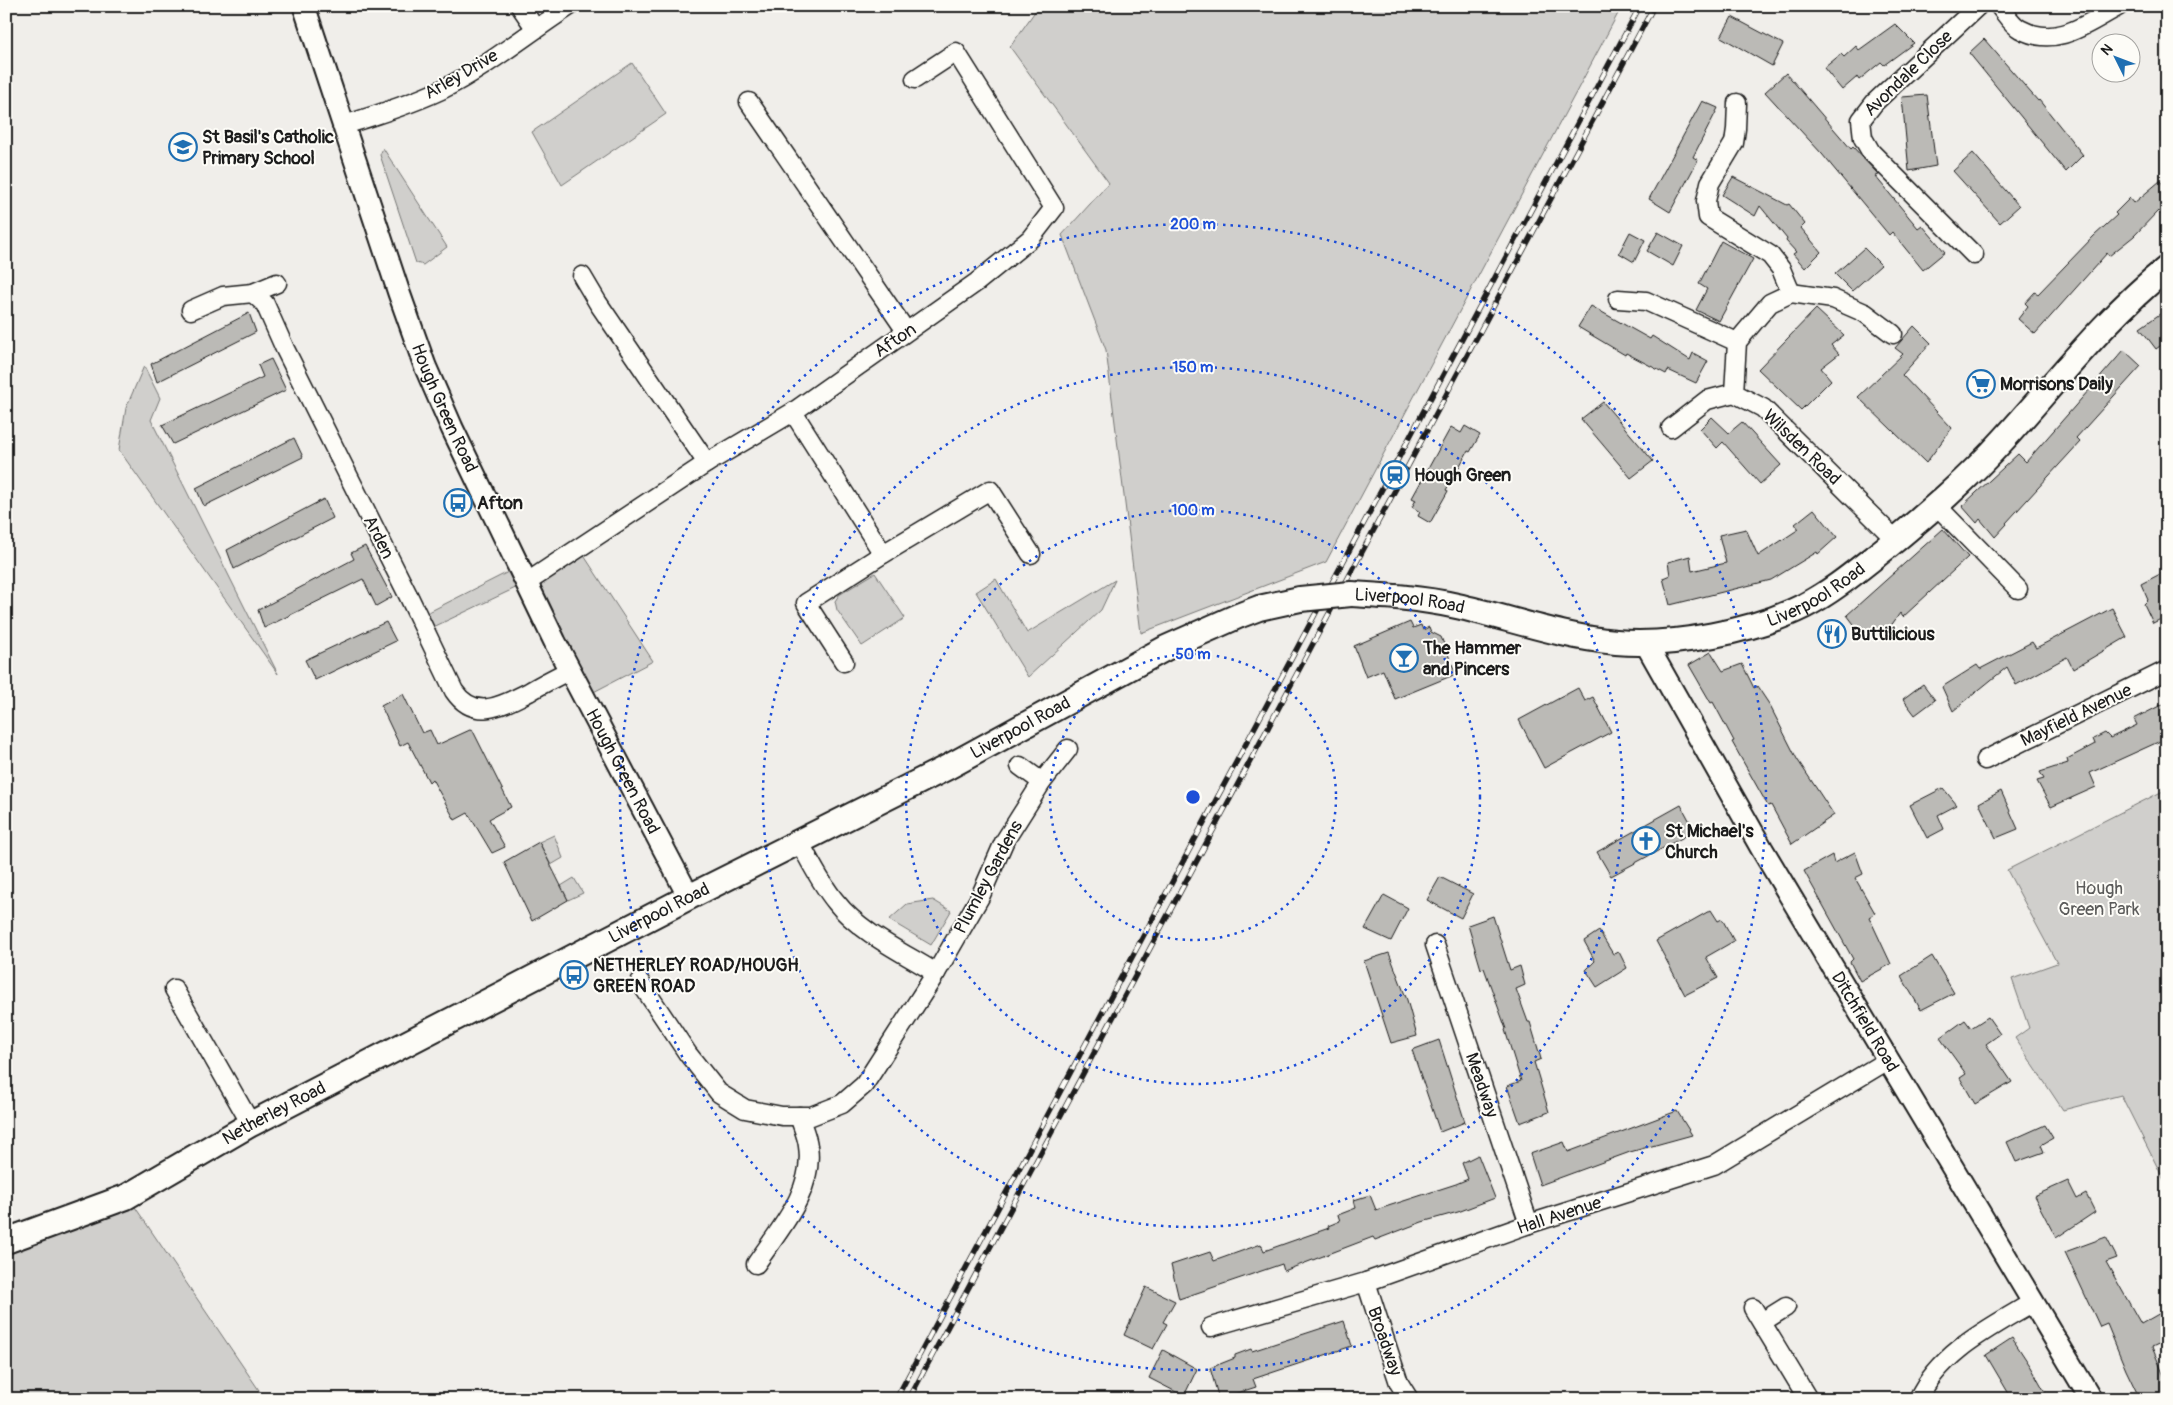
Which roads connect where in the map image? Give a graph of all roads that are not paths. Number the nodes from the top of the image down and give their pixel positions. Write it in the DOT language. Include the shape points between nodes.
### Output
graph roads {
  1 [pos="304,6"];
  2 [pos="520,6"];
  3 [pos="570,6"];
  4 [pos="1978,6"];
  5 [pos="1999,6"];
  6 [pos="2119,6"];
  7 [pos="535,28"];
  8 [pos="915,79"];
  9 [pos="749,102"];
  10 [pos="1737,103"];
  11 [pos="344,125"];
  12 [pos="1974,255"];
  13 [pos="2167,268"];
  14 [pos="582,276"];
  15 [pos="277,283"];
  16 [pos="253,293"];
  17 [pos="1791,293"];
  18 [pos="1618,299"];
  19 [pos="192,310"];
  20 [pos="906,331"];
  21 [pos="1893,334"];
  22 [pos="1737,342"];
  23 [pos="1734,393"];
  24 [pos="793,412"];
  25 [pos="1671,428"];
  26 [pos="707,463"];
  27 [pos="1938,506"];
  28 [pos="1896,540"];
  29 [pos="883,554"];
  30 [pos="1030,554"];
  31 [pos="526,583"];
  32 [pos="2018,589"];
  33 [pos="1645,642"];
  34 [pos="844,662"];
  35 [pos="570,670"];
  36 [pos="2167,670"];
  37 [pos="1068,749"];
  38 [pos="1985,760"];
  39 [pos="1020,766"];
  40 [pos="1042,782"];
  41 [pos="800,842"];
  42 [pos="689,897"];
  43 [pos="1435,945"];
  44 [pos="936,973"];
  45 [pos="539,976"];
  46 [pos="640,982"];
  47 [pos="174,989"];
  48 [pos="1888,1060"];
  49 [pos="800,1116"];
  50 [pos="251,1124"];
  51 [pos="1529,1224"];
  52 [pos="6,1242"];
  53 [pos="756,1264"];
  54 [pos="1366,1282"];
  55 [pos="2033,1302"];
  56 [pos="1786,1307"];
  57 [pos="1211,1327"];
  58 [pos="1409,1399"];
  59 [pos="1808,1399"];
  60 [pos="1918,1399"];
  61 [pos="2091,1399"];
  1 -- 11 [label="street, Hough Green Road"];
  2 -- 7 [label="street"];
  3 -- 7 [label="street, Arley Drive"];
  4 -- 12 [label="street, Avondale Close" via="1875,102 1861,120 1863,138 1871,152"];
  5 -- 6 [label="street" via="2018,29 2042,37 2067,35"];
  7 -- 11 [label="street, Arley Drive" via="441,90"];
  8 -- 20 [label="street, Afton" via="956,52 1054,208 1030,239 977,282"];
  9 -- 20 [label="street"];
  10 -- 17 [label="street" via="1734,143 1710,183 1706,201 1708,217 1770,255 1781,269"];
  11 -- 31 [label="street, Hough Green Road" via="425,366 470,469"];
  13 -- 27 [label="main road, Liverpool Road" via="2115,314 2002,441"];
  14 -- 26 [label="street"];
  15 -- 16 [label="street"];
  16 -- 19 [label="street" via="223,296"];
  16 -- 35 [label="street, Arden" via="265,304 461,700 482,709 496,708"];
  17 -- 21 [label="street" via="1834,300 1865,313"];
  17 -- 22 [label="street" via="1770,303"];
  18 -- 22 [label="street" via="1646,301"];
  20 -- 24 [label="street, Afton"];
  22 -- 23 [label="street"];
  23 -- 25 [label="street" via="1707,400"];
  23 -- 28 [label="street, Wilsden Road" via="1763,408"];
  24 -- 26 [label="street, Afton"];
  24 -- 29 [label="street"];
  26 -- 31 [label="street, Afton"];
  27 -- 28 [label="main road, Liverpool Road"];
  27 -- 32 [label="street"];
  28 -- 33 [label="main road, Liverpool Road" via="1826,594 1787,613 1734,630 1690,639"];
  29 -- 30 [label="street" via="990,490"];
  29 -- 34 [label="street" via="806,603"];
  31 -- 35 [label="street, Hough Green Road"];
  33 -- 41 [label="main road, Liverpool Road, bridge" via="1617,642 1550,632 1425,600 1351,594 1300,599 1245,613 1166,648 966,758"];
  33 -- 48 [label="street, Ditchfield Road" via="1762,849"];
  35 -- 42 [label="street, Hough Green Road"];
  36 -- 38 [label="street, Mayfield Avenue"];
  37 -- 40 [label="street, Plumley Gardens"];
  39 -- 40 [label="street"];
  40 -- 44 [label="street, Plumley Gardens" via="1004,842 980,897"];
  41 -- 42 [label="main road, Liverpool Road"];
  41 -- 44 [label="street" via="837,904 856,922"];
  42 -- 45 [label="main road, Liverpool Road"];
  43 -- 51 [label="street, Meadway"];
  44 -- 49 [label="street, Plumley Gardens" via="864,1085 842,1104 812,1116"];
  45 -- 50 [label="main road, Netherley Road"];
  46 -- 49 [label="street, Plumley Gardens" via="688,1054 719,1093 745,1109"];
  47 -- 50 [label="street"];
  48 -- 51 [label="street, Hall Avenue" via="1714,1165"];
  48 -- 55 [label="street, Ditchfield Road"];
  49 -- 53 [label="street" via="809,1147 806,1176 796,1203"];
  50 -- 52 [label="main road, Netherley Road" via="126,1197"];
  51 -- 54 [label="street, Hall Avenue"];
  54 -- 57 [label="street, Hall Avenue"];
  54 -- 58 [label="street, Broadway" via="1399,1383"];
  55 -- 60 [label="street" via="1969,1340 1946,1360"];
  55 -- 61 [label="street, Ditchfield Road"];
  56 -- 59 [label="street" via="1757,1315"];
}
